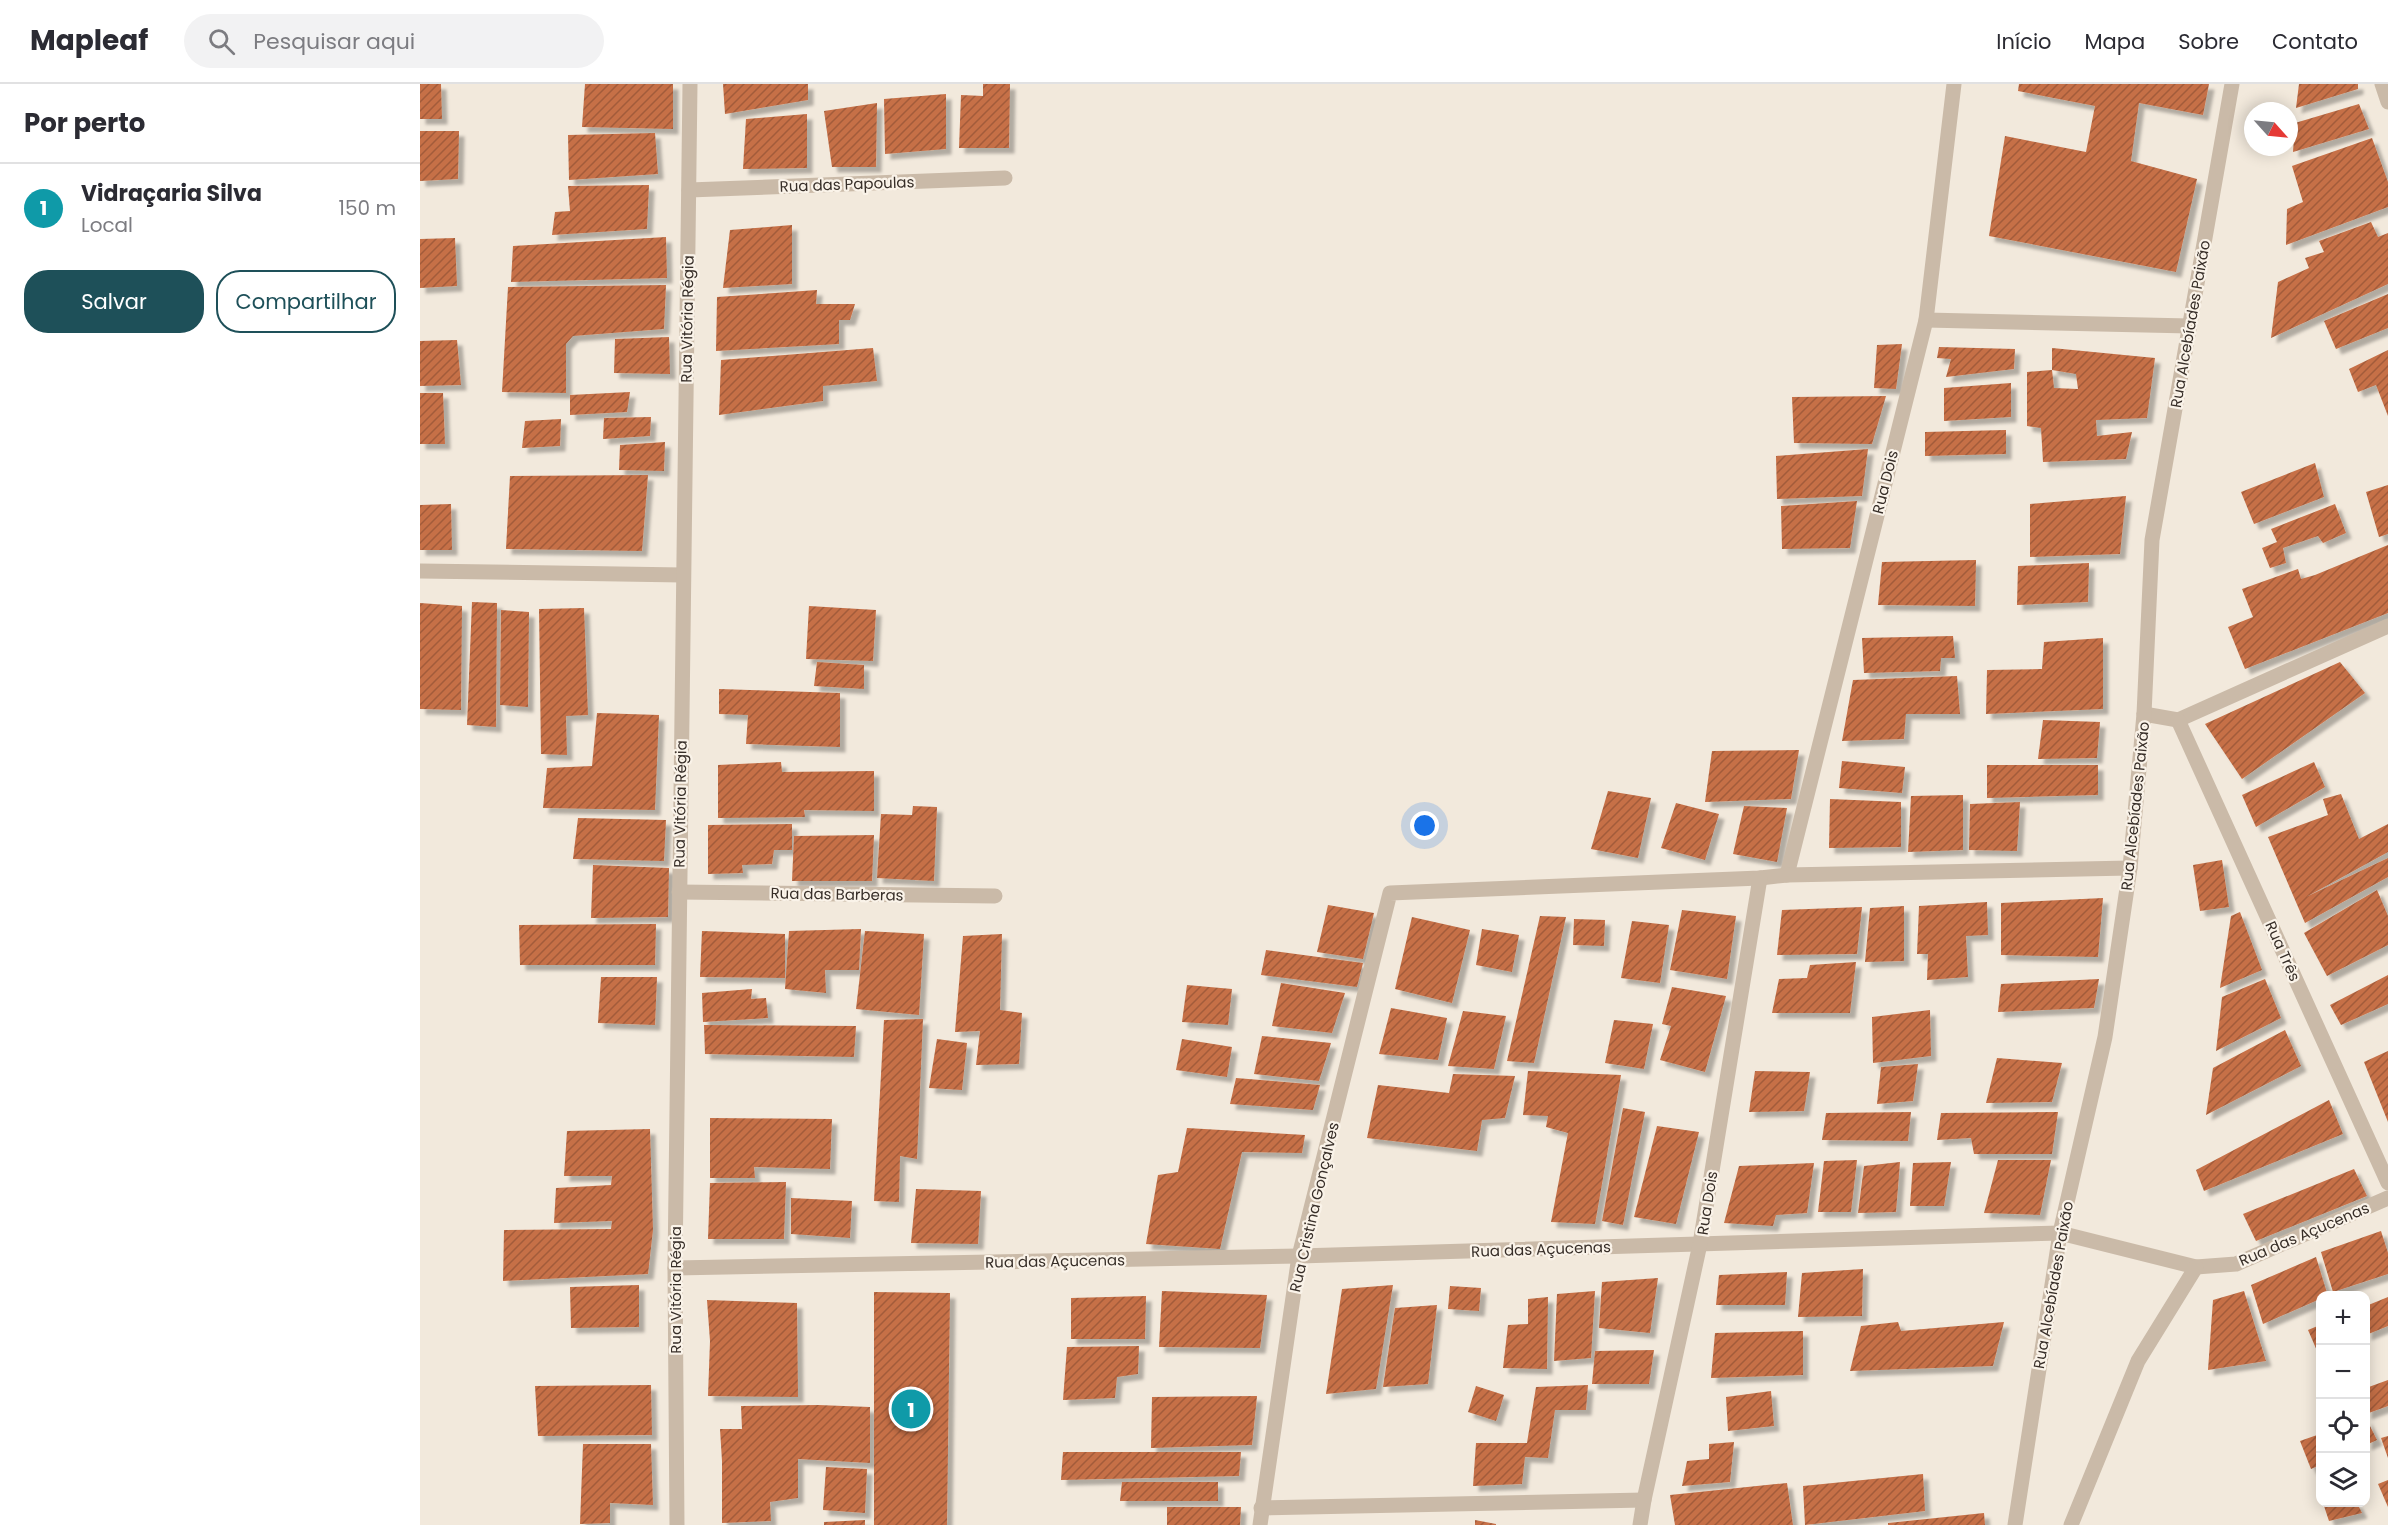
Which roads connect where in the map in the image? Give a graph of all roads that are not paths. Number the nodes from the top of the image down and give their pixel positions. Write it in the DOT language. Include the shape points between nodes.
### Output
graph roads {
  1 [pos="690,84"];
  2 [pos="1954,84"];
  3 [pos="2232,84"];
  4 [pos="2382,84"];
  5 [pos="2388,102"];
  6 [pos="1005,178"];
  7 [pos="689,190"];
  8 [pos="1926,320"];
  9 [pos="2190,326"];
  10 [pos="420,571"];
  11 [pos="683,575"];
  12 [pos="2388,626"];
  13 [pos="2144,714"];
  14 [pos="2178,720"];
  15 [pos="2130,868"];
  16 [pos="1787,875"];
  17 [pos="1760,878"];
  18 [pos="679,892"];
  19 [pos="995,896"];
  20 [pos="2388,1183"];
  21 [pos="2388,1198"];
  22 [pos="2060,1233"];
  23 [pos="1700,1244"];
  24 [pos="1299,1256"];
  25 [pos="2196,1267"];
  26 [pos="675,1268"];
  27 [pos="1644,1500"];
  28 [pos="1261,1508"];
  29 [pos="677,1525"];
  30 [pos="1260,1525"];
  31 [pos="1640,1525"];
  32 [pos="2015,1525"];
  33 [pos="2071,1525"];
  1 -- 7 [label="street, Rua Vitória Régia"];
  2 -- 8 [label="street, Rua Dois"];
  3 -- 9 [label="street, Rua Alcebíades Paixão"];
  4 -- 5 [label="street"];
  6 -- 7 [label="street, Rua das Papoulas"];
  7 -- 11 [label="street, Rua Vitória Régia"];
  8 -- 9 [label="street"];
  8 -- 16 [label="street, Rua Dois"];
  9 -- 13 [label="street, Rua Alcebíades Paixão" via="2152,540"];
  10 -- 11 [label="street"];
  11 -- 18 [label="street, Rua Vitória Régia"];
  12 -- 14 [label="street"];
  13 -- 14 [label="street"];
  13 -- 15 [label="street, Rua Alcebíades Paixão"];
  14 -- 20 [label="street, Rua Três"];
  15 -- 16 [label="street"];
  15 -- 22 [label="street, Rua Alcebíades Paixão" via="2105,1037"];
  16 -- 17 [label="street"];
  17 -- 23 [label="street, Rua Dois"];
  17 -- 24 [label="street, Rua Cristina Gonçalves" via="1390,893"];
  18 -- 19 [label="street, Rua das Barberas"];
  18 -- 26 [label="street, Rua Vitória Régia"];
  21 -- 25 [label="street, Rua das Açucenas" via="2236,1264"];
  22 -- 23 [label="street, Rua das Açucenas"];
  22 -- 25 [label="street, Rua das Açucenas"];
  22 -- 32 [label="street, Rua Alcebíades Paixão"];
  23 -- 24 [label="street, Rua das Açucenas"];
  23 -- 27 [label="street, Rua Dois"];
  24 -- 26 [label="street, Rua das Açucenas"];
  24 -- 28 [label="street, Rua Cristina Gonçalves"];
  25 -- 33 [label="street" via="2138,1361"];
  26 -- 29 [label="street, Rua Vitória Régia"];
  27 -- 28 [label="street"];
  27 -- 31 [label="street, Rua Dois"];
  28 -- 30 [label="street, Rua Cristina Gonçalves"];
}
